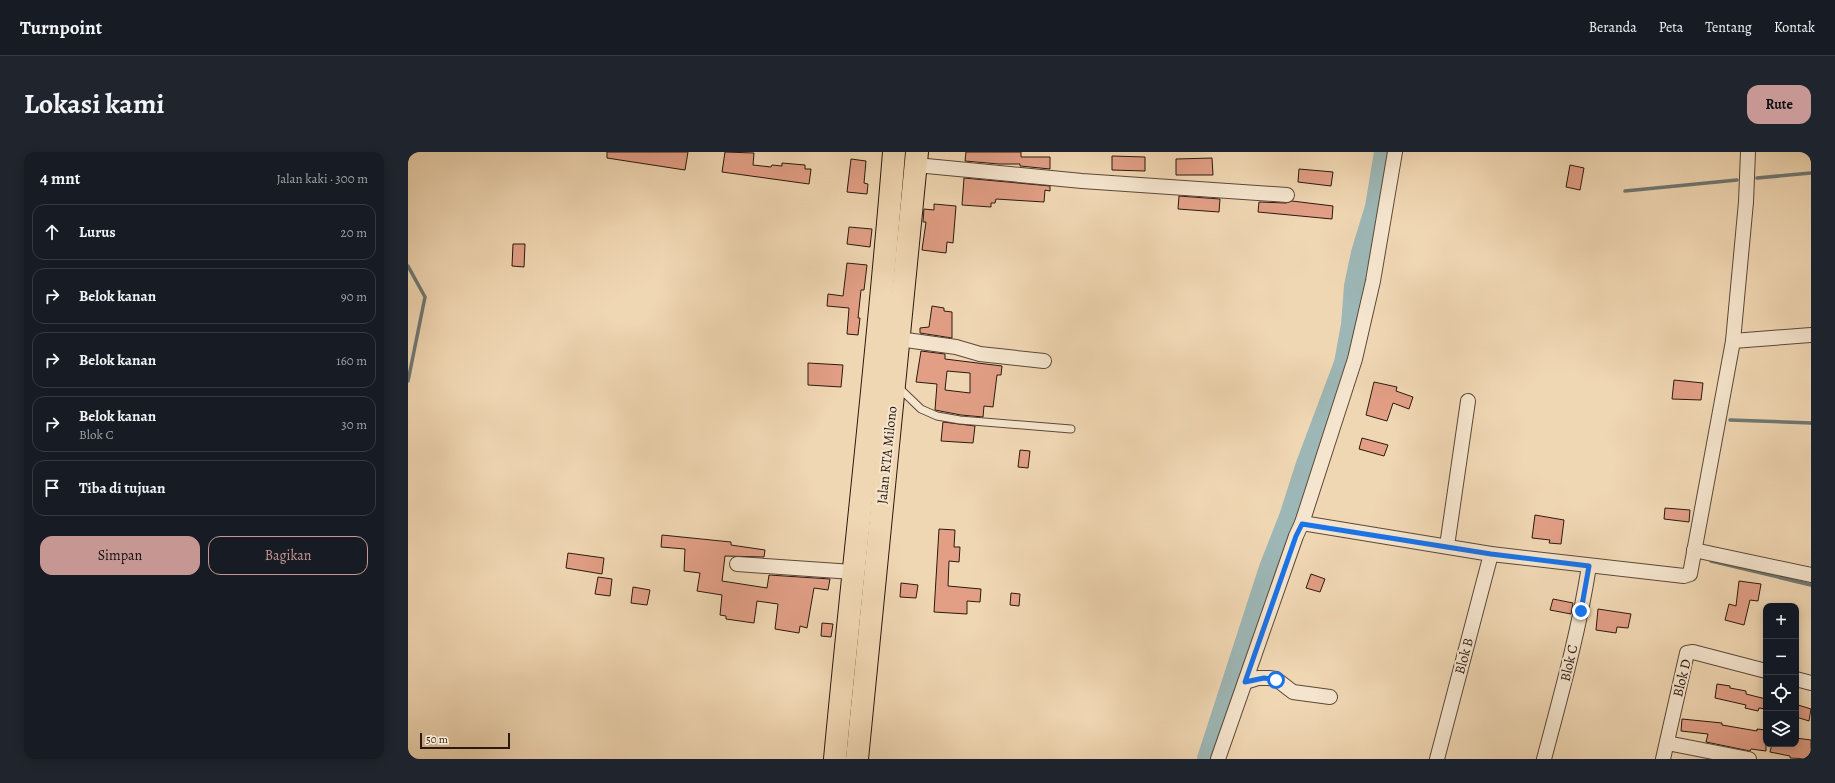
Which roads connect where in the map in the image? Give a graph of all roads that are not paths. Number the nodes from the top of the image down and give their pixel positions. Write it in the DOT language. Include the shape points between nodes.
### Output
graph roads {
  1 [pos="894,152"];
  2 [pos="1395,152"];
  3 [pos="1748,152"];
  4 [pos="917,159"];
  5 [pos="1287,195"];
  6 [pos="1811,335"];
  7 [pos="899,339"];
  8 [pos="1733,341"];
  9 [pos="1044,361"];
  10 [pos="883,382"];
  11 [pos="1468,401"];
  12 [pos="1071,429"];
  13 [pos="1302,524"];
  14 [pos="1447,546"];
  15 [pos="1694,550"];
  16 [pos="1491,554"];
  17 [pos="737,564"];
  18 [pos="1589,566"];
  19 [pos="853,572"];
  20 [pos="1811,575"];
  21 [pos="1763,670"];
  22 [pos="1799,680"];
  23 [pos="1245,682"];
  24 [pos="1811,683"];
  25 [pos="1330,697"];
  26 [pos="1667,743"];
  27 [pos="835,759"];
  28 [pos="857,759"];
  29 [pos="1218,759"];
  30 [pos="1437,759"];
  31 [pos="1544,759"];
  32 [pos="1663,759"];
  33 [pos="1750,759"];
  1 -- 10 [label="highway, Jalan RTA Milono" via="884,270"];
  2 -- 13 [label="street" via="1373,281 1355,359"];
  3 -- 8 [label="street"];
  4 -- 5 [label="street" via="1082,180"];
  4 -- 7 [label="highway, Jalan RTA Milono"];
  6 -- 8 [label="street"];
  7 -- 9 [label="street" via="956,347 980,354"];
  7 -- 10 [label="highway, Jalan RTA Milono"];
  8 -- 15 [label="street"];
  10 -- 12 [label="lane" via="921,409 937,416"];
  10 -- 19 [label="highway, Jalan RTA Milono"];
  10 -- 28 [label="highway, Jalan RTA Milono"];
  11 -- 14 [label="street"];
  13 -- 14 [label="street"];
  13 -- 23 [label="street"];
  14 -- 16 [label="street"];
  15 -- 18 [label="street" via="1688,576"];
  15 -- 20 [label="street"];
  16 -- 18 [label="street"];
  16 -- 30 [label="street, Blok B"];
  17 -- 19 [label="street"];
  18 -- 31 [label="street, Blok C" via="1581,611"];
  19 -- 27 [label="highway, Jalan RTA Milono"];
  21 -- 26 [label="street, Blok D" via="1694,652 1687,653"];
  22 -- 24 [label="street"];
  23 -- 25 [label="street" via="1269,678 1293,692"];
  23 -- 29 [label="street"];
  26 -- 32 [label="street, Blok D"];
  26 -- 33 [label="street"];
}
